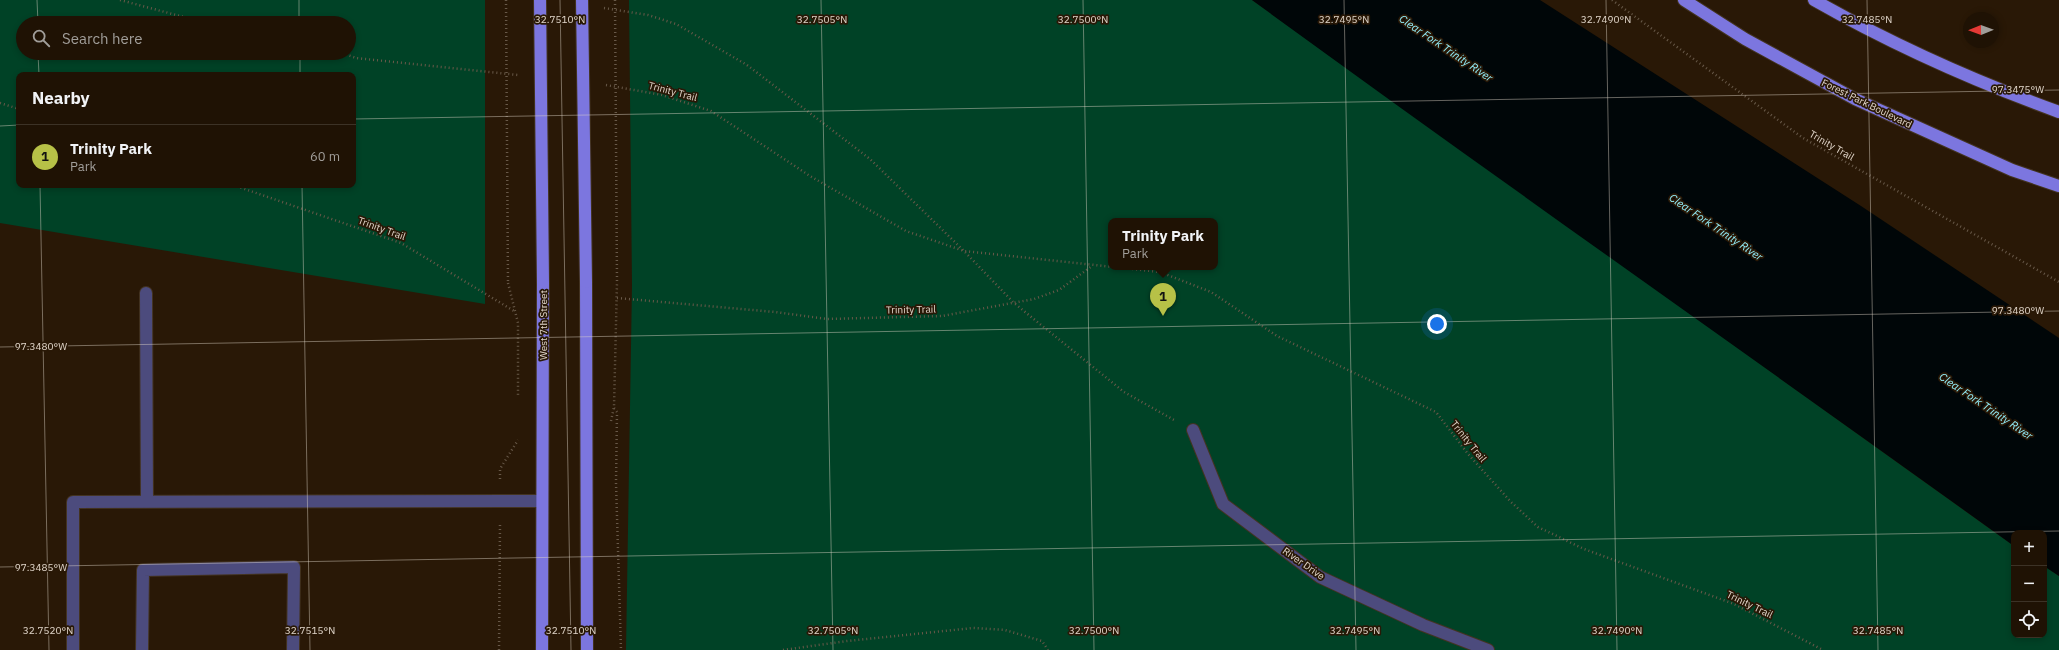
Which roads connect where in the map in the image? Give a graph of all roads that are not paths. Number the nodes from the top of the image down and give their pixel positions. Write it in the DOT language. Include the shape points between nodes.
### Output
graph roads {
  1 [pos="540,0"];
  2 [pos="582,0"];
  3 [pos="1684,0"];
  4 [pos="1814,0"];
  5 [pos="2059,112"];
  6 [pos="2059,186"];
  7 [pos="146,293"];
  8 [pos="1193,430"];
  9 [pos="542,500"];
  10 [pos="147,502"];
  11 [pos="73,650"];
  12 [pos="142,650"];
  13 [pos="293,650"];
  14 [pos="542,650"];
  15 [pos="587,650"];
  16 [pos="1488,650"];
  1 -- 9 [label="main road, West 7th Street, bridge"];
  2 -- 15 [label="main road, bridge"];
  3 -- 6 [label="main road, Forest Park Boulevard" via="1745,39 1855,99 2012,170"];
  4 -- 5 [label="main road" via="1920,56"];
  7 -- 10 [label="lane"];
  8 -- 16 [label="lane, River Drive" via="1223,504 1314,572 1423,625"];
  9 -- 10 [label="lane"];
  9 -- 14 [label="main road, West 7th Street"];
  10 -- 11 [label="lane" via="73,502"];
  12 -- 13 [label="lane" via="143,570 294,567"];
}
